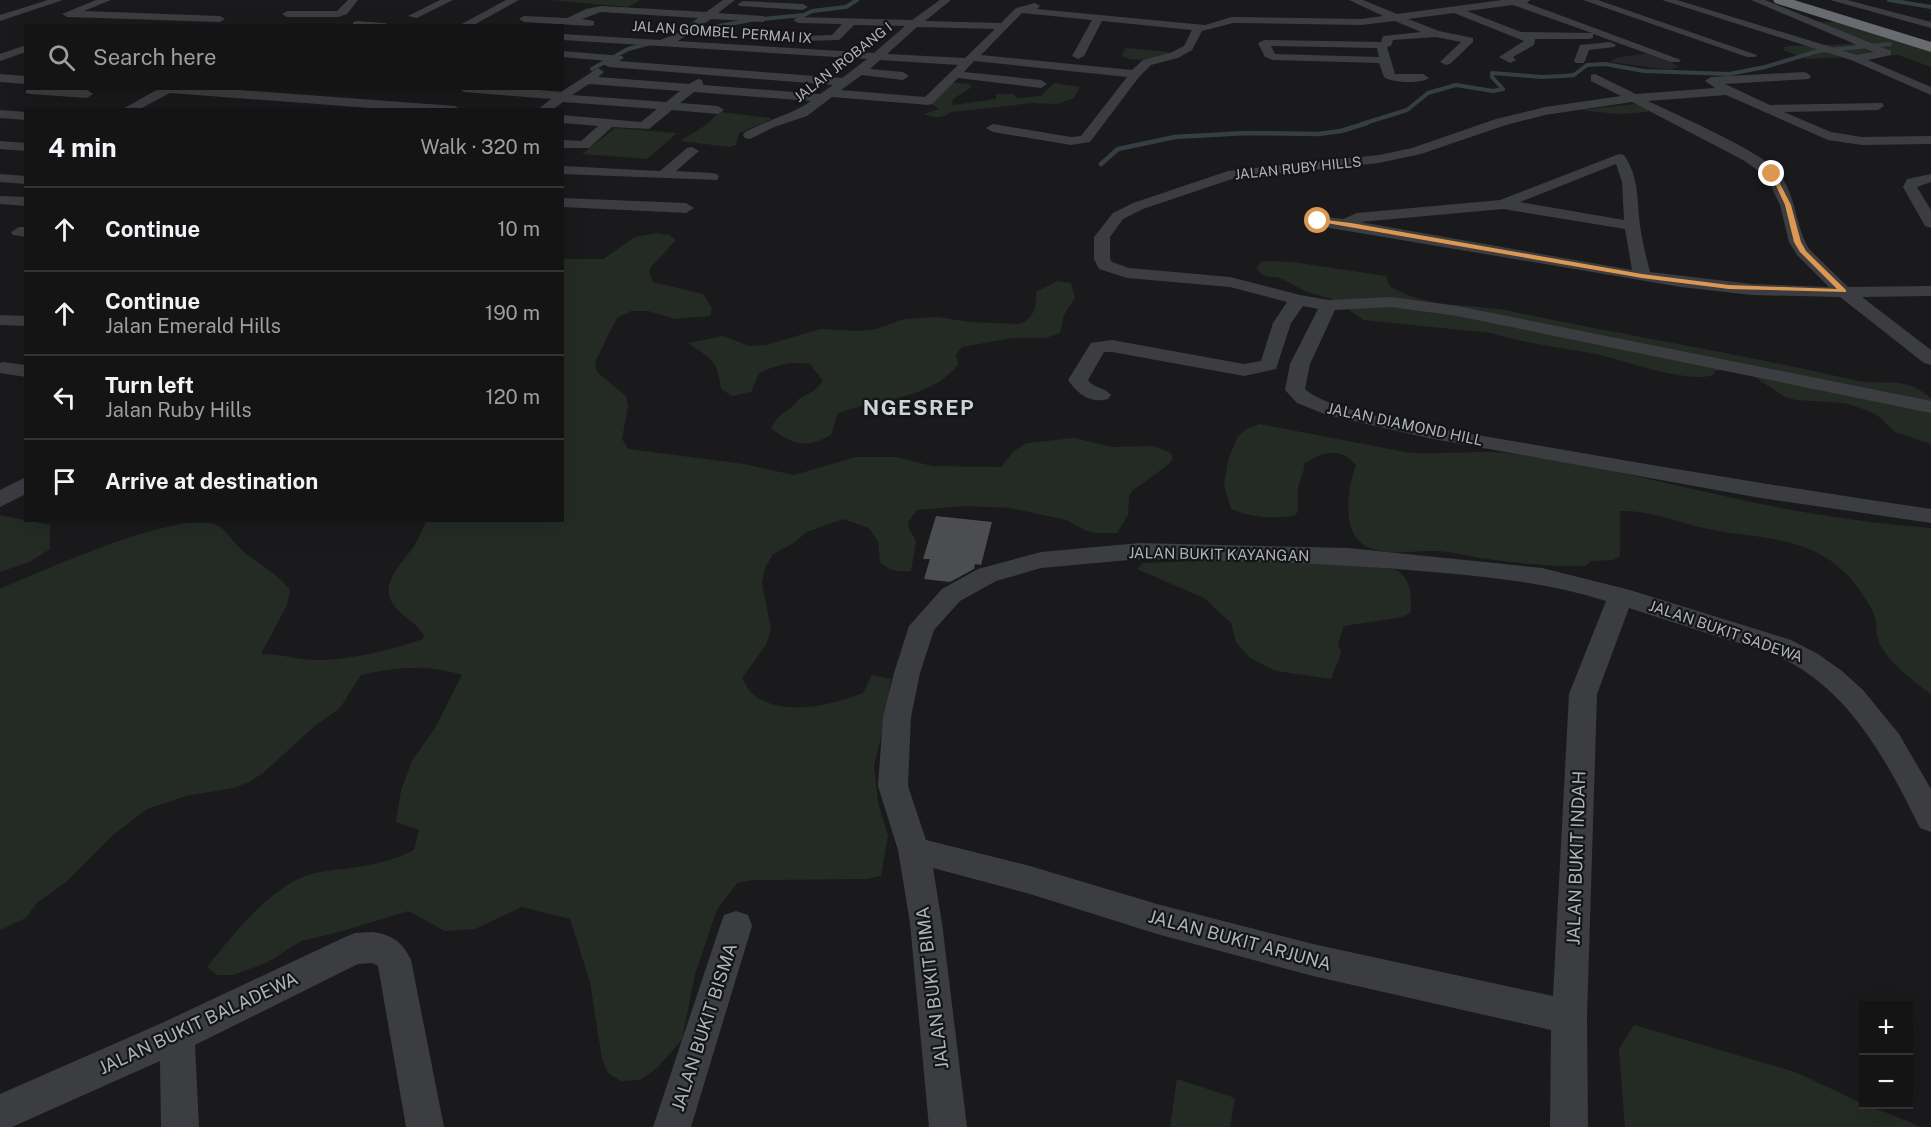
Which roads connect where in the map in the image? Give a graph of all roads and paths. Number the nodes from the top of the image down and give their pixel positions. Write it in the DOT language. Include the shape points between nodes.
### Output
graph roads {
  1 [pos="58,0"];
  2 [pos="106,0"];
  3 [pos="353,0"];
  4 [pos="448,0"];
  5 [pos="514,0"];
  6 [pos="946,0"];
  7 [pos="1354,0"];
  8 [pos="1431,0"];
  9 [pos="1516,0"];
  10 [pos="1588,0"];
  11 [pos="1667,0"];
  12 [pos="1756,0"];
  13 [pos="1780,0"];
  14 [pos="1798,0"];
  15 [pos="1835,0"];
  16 [pos="1046,1"];
  17 [pos="704,2"];
  18 [pos="727,2"];
  19 [pos="803,8"];
  20 [pos="1453,9"];
  21 [pos="543,10"];
  22 [pos="1020,10"];
  23 [pos="1876,10"];
  24 [pos="287,14"];
  25 [pos="1931,15"];
  26 [pos="103,16"];
  27 [pos="413,16"];
  28 [pos="708,16"];
  29 [pos="1097,16"];
  30 [pos="1396,16"];
  31 [pos="0,18"];
  32 [pos="220,19"];
  33 [pos="524,19"];
  34 [pos="763,19"];
  35 [pos="798,20"];
  36 [pos="568,22"];
  37 [pos="851,22"];
  38 [pos="915,23"];
  39 [pos="92,24"];
  40 [pos="466,24"];
  41 [pos="516,24"];
  42 [pos="601,24"];
  43 [pos="1931,25"];
  44 [pos="1004,26"];
  45 [pos="1199,27"];
  46 [pos="668,28"];
  47 [pos="690,29"];
  48 [pos="713,31"];
  49 [pos="1436,34"];
  50 [pos="1519,35"];
  51 [pos="1610,36"];
  52 [pos="564,37"];
  53 [pos="793,38"];
  54 [pos="1931,41"];
  55 [pos="662,43"];
  56 [pos="893,44"];
  57 [pos="910,45"];
  58 [pos="1382,45"];
  59 [pos="1633,45"];
  60 [pos="964,47"];
  61 [pos="1931,47"];
  62 [pos="24,49"];
  63 [pos="564,54"];
  64 [pos="880,55"];
  65 [pos="977,55"];
  66 [pos="1751,55"];
  67 [pos="1272,57"];
  68 [pos="0,58"];
  69 [pos="1855,58"];
  70 [pos="1384,60"];
  71 [pos="1510,60"];
  72 [pos="1675,60"];
  73 [pos="614,61"];
  74 [pos="1580,61"];
  75 [pos="1446,62"];
  76 [pos="1139,66"];
  77 [pos="1276,69"];
  78 [pos="712,71"];
  79 [pos="860,71"];
  80 [pos="574,73"];
  81 [pos="954,74"];
  82 [pos="903,76"];
  83 [pos="1805,76"];
  84 [pos="0,78"];
  85 [pos="590,78"];
  86 [pos="1423,78"];
  87 [pos="1595,78"];
  88 [pos="845,82"];
  89 [pos="24,84"];
  90 [pos="1041,84"];
  91 [pos="1731,85"];
  92 [pos="691,88"];
  93 [pos="61,90"];
  94 [pos="96,90"];
  95 [pos="167,90"];
  96 [pos="185,90"];
  97 [pos="294,90"];
  98 [pos="486,90"];
  99 [pos="1931,91"];
  100 [pos="87,94"];
  101 [pos="826,95"];
  102 [pos="283,96"];
  103 [pos="561,97"];
  104 [pos="1634,98"];
  105 [pos="59,106"];
  106 [pos="669,106"];
  107 [pos="1878,106"];
  108 [pos="131,108"];
  109 [pos="262,108"];
  110 [pos="430,108"];
  111 [pos="546,108"];
  112 [pos="1768,108"];
  113 [pos="1786,108"];
  114 [pos="718,110"];
  115 [pos="1545,111"];
  116 [pos="0,114"];
  117 [pos="1667,115"];
  118 [pos="24,116"];
  119 [pos="1611,116"];
  120 [pos="1633,116"];
  121 [pos="564,119"];
  122 [pos="608,124"];
  123 [pos="993,128"];
  124 [pos="750,135"];
  125 [pos="1931,140"];
  126 [pos="564,144"];
  127 [pos="0,145"];
  128 [pos="24,147"];
  129 [pos="692,151"];
  130 [pos="564,170"];
  131 [pos="663,175"];
  132 [pos="712,177"];
  133 [pos="0,178"];
  134 [pos="1931,178"];
  135 [pos="24,180"];
  136 [pos="0,200"];
  137 [pos="24,202"];
  138 [pos="564,202"];
  139 [pos="1503,204"];
  140 [pos="686,208"];
  141 [pos="1318,221"];
  142 [pos="1931,223"];
  143 [pos="1351,225"];
  144 [pos="1632,226"];
  145 [pos="1642,276"];
  146 [pos="1843,291"];
  147 [pos="1931,291"];
  148 [pos="1299,300"];
  149 [pos="1329,305"];
  150 [pos="0,320"];
  151 [pos="24,321"];
  152 [pos="1931,360"];
  153 [pos="3,368"];
  154 [pos="24,371"];
  155 [pos="1101,395"];
  156 [pos="1931,407"];
  157 [pos="24,485"];
  158 [pos="0,500"];
  159 [pos="1931,516"];
  160 [pos="1621,596"];
  161 [pos="1931,819"];
  162 [pos="914,850"];
  163 [pos="736,926"];
  164 [pos="1569,1017"];
  165 [pos="177,1035"];
  166 [pos="0,1113"];
  167 [pos="180,1127"];
  168 [pos="425,1127"];
  169 [pos="672,1127"];
  170 [pos="948,1127"];
  171 [pos="1569,1127"];
  1 -- 31 [label="street"];
  2 -- 26 [label="street" via="68,13"];
  3 -- 24 [label="street" via="338,14"];
  4 -- 27 [label="street"];
  5 -- 40 [label="street"];
  6 -- 38 [label="street, JALAN JROBANG I"];
  7 -- 30 [label="street"];
  8 -- 20 [label="street"];
  9 -- 20 [label="street"];
  9 -- 51 [label="street"];
  10 -- 66 [label="street"];
  11 -- 69 [label="street"];
  12 -- 69 [label="street" via="1887,53"];
  13 -- 61 [label="highway"];
  14 -- 54 [label="highway"];
  15 -- 23 [label="street"];
  16 -- 22 [label="street"];
  16 -- 29 [label="street" via="1097,7"];
  17 -- 18 [label="street"];
  18 -- 19 [label="street"];
  18 -- 28 [label="street"];
  20 -- 30 [label="street"];
  20 -- 50 [label="street"];
  21 -- 33 [label="street"];
  22 -- 29 [label="street"];
  22 -- 44 [label="street"];
  23 -- 25 [label="street"];
  23 -- 43 [label="street"];
  26 -- 32 [label="street"];
  26 -- 39 [label="street"];
  28 -- 34 [label="street"];
  28 -- 36 [label="street" via="596,9"];
  28 -- 47 [label="street"];
  29 -- 45 [label="street"];
  29 -- 65 [label="street" via="1084,56"];
  30 -- 45 [label="street" via="1361,22 1228,20 1213,27"];
  30 -- 49 [label="street"];
  33 -- 36 [label="street"];
  33 -- 41 [label="street"];
  35 -- 37 [label="street"];
  36 -- 42 [label="street"];
  37 -- 38 [label="street"];
  37 -- 53 [label="street" via="835,38"];
  38 -- 44 [label="street"];
  38 -- 56 [label="street, JALAN JROBANG I"];
  44 -- 65 [label="street"];
  45 -- 76 [label="street" via="1188,48"];
  46 -- 47 [label="street"];
  47 -- 48 [label="street"];
  47 -- 55 [label="street"];
  49 -- 58 [label="street" via="1395,36"];
  49 -- 75 [label="street" via="1469,40"];
  50 -- 51 [label="street"];
  50 -- 71 [label="street" via="1531,42 1505,58"];
  51 -- 59 [label="street"];
  52 -- 55 [label="street, JALAN GOMBEL PERMAI IX"];
  55 -- 64 [label="street, JALAN GOMBEL PERMAI IX"];
  55 -- 73 [label="street"];
  56 -- 57 [label="street"];
  56 -- 64 [label="street, JALAN JROBANG I"];
  58 -- 67 [label="street" via="1264,42"];
  58 -- 70 [label="street"];
  59 -- 72 [label="street"];
  59 -- 74 [label="street" via="1584,47"];
  60 -- 65 [label="street"];
  62 -- 68 [label="street"];
  63 -- 73 [label="street"];
  64 -- 65 [label="street, JALAN GOMBEL PERMAI IX"];
  64 -- 79 [label="street, JALAN JROBANG I"];
  65 -- 76 [label="street"];
  65 -- 81 [label="street"];
  67 -- 70 [label="street"];
  67 -- 77 [label="street"];
  69 -- 99 [label="street"];
  70 -- 86 [label="street" via="1390,77"];
  73 -- 78 [label="street"];
  73 -- 85 [label="street"];
  76 -- 123 [label="street" via="1126,89 1085,139 1071,141"];
  78 -- 88 [label="street"];
  78 -- 92 [label="street"];
  79 -- 82 [label="street"];
  79 -- 88 [label="street, JALAN JROBANG I"];
  80 -- 85 [label="street"];
  81 -- 90 [label="street"];
  81 -- 101 [label="street" via="928,101"];
  83 -- 91 [label="street, JALAN RUBY HILLS"];
  84 -- 89 [label="street"];
  85 -- 92 [label="street"];
  85 -- 103 [label="street"];
  87 -- 104 [label="street"];
  88 -- 101 [label="street, JALAN JROBANG I"];
  91 -- 104 [label="street, JALAN RUBY HILLS"];
  91 -- 112 [label="street"];
  91 -- 113 [label="street"];
  92 -- 101 [label="street" via="767,99"];
  92 -- 106 [label="street"];
  93 -- 100 [label="street"];
  94 -- 100 [label="street"];
  95 -- 108 [label="street"];
  96 -- 102 [label="street"];
  97 -- 102 [label="street"];
  98 -- 103 [label="street"];
  100 -- 105 [label="street"];
  101 -- 124 [label="street, JALAN JROBANG I" via="796,117 769,124"];
  102 -- 109 [label="street"];
  102 -- 110 [label="street"];
  103 -- 106 [label="street"];
  103 -- 111 [label="street"];
  104 -- 115 [label="street, JALAN RUBY HILLS"];
  104 -- 117 [label="street"];
  106 -- 114 [label="street"];
  106 -- 122 [label="street" via="644,126"];
  107 -- 113 [label="street"];
  112 -- 113 [label="street"];
  112 -- 125 [label="street" via="1837,138"];
  115 -- 119 [label="street, JALAN RUBY HILLS"];
  115 -- 148 [label="street, JALAN RUBY HILLS" via="1379,159 1233,174 1138,206 1118,216 1102,237 1102,259 1115,270 1230,282"];
  116 -- 118 [label="street"];
  117 -- 120 [label="street"];
  117 -- 146 [label="street" via="1748,157 1772,174 1788,205 1803,252"];
  121 -- 122 [label="street"];
  122 -- 126 [label="street" via="584,145"];
  127 -- 128 [label="street"];
  129 -- 131 [label="street"];
  130 -- 131 [label="street"];
  131 -- 132 [label="street"];
  133 -- 135 [label="street"];
  134 -- 142 [label="street" via="1912,182 1910,187"];
  136 -- 137 [label="street"];
  138 -- 140 [label="street"];
  139 -- 143 [label="street" via="1357,218 1350,221"];
  139 -- 144 [label="street"];
  139 -- 144 [label="street" via="1613,153 1627,172"];
  141 -- 143 [label="street"];
  143 -- 145 [label="street"];
  144 -- 145 [label="street"];
  145 -- 146 [label="street" via="1729,287"];
  146 -- 147 [label="street"];
  146 -- 152 [label="street"];
  148 -- 149 [label="street, JALAN RUBY HILLS"];
  148 -- 155 [label="street" via="1285,313 1276,331 1269,365 1244,370 1112,346 1098,347 1078,380 1085,390"];
  149 -- 156 [label="street" via="1391,302 1457,311"];
  149 -- 159 [label="street, JALAN DIAMOND HILL" via="1300,364 1295,390 1304,399 1334,411 1428,432 1755,490"];
  150 -- 151 [label="street"];
  153 -- 154 [label="street"];
  157 -- 158 [label="street"];
  160 -- 161 [label="street, JALAN BUKIT SADEWA" via="1809,659 1872,716"];
  160 -- 162 [label="street, JALAN BUKIT KAYANGAN" via="1542,576 1471,567 1266,553 1140,551 1041,560 987,574 951,595 922,626 907,673 897,717 893,786"];
  160 -- 164 [label="street, JALAN BUKIT INDAH" via="1583,694"];
  162 -- 164 [label="street, JALAN BUKIT ARJUNA" via="1313,960"];
  162 -- 170 [label="street, JALAN BUKIT BIMA" via="926,923"];
  163 -- 169 [label="street, JALAN BUKIT BISMA"];
  164 -- 171 [label="street, JALAN BUKIT INDAH"];
  165 -- 166 [label="street, JALAN BUKIT BALADEWA"];
  165 -- 167 [label="street"];
  165 -- 168 [label="street, JALAN BUKIT BALADEWA" via="354,949 376,947 390,952"];
}
